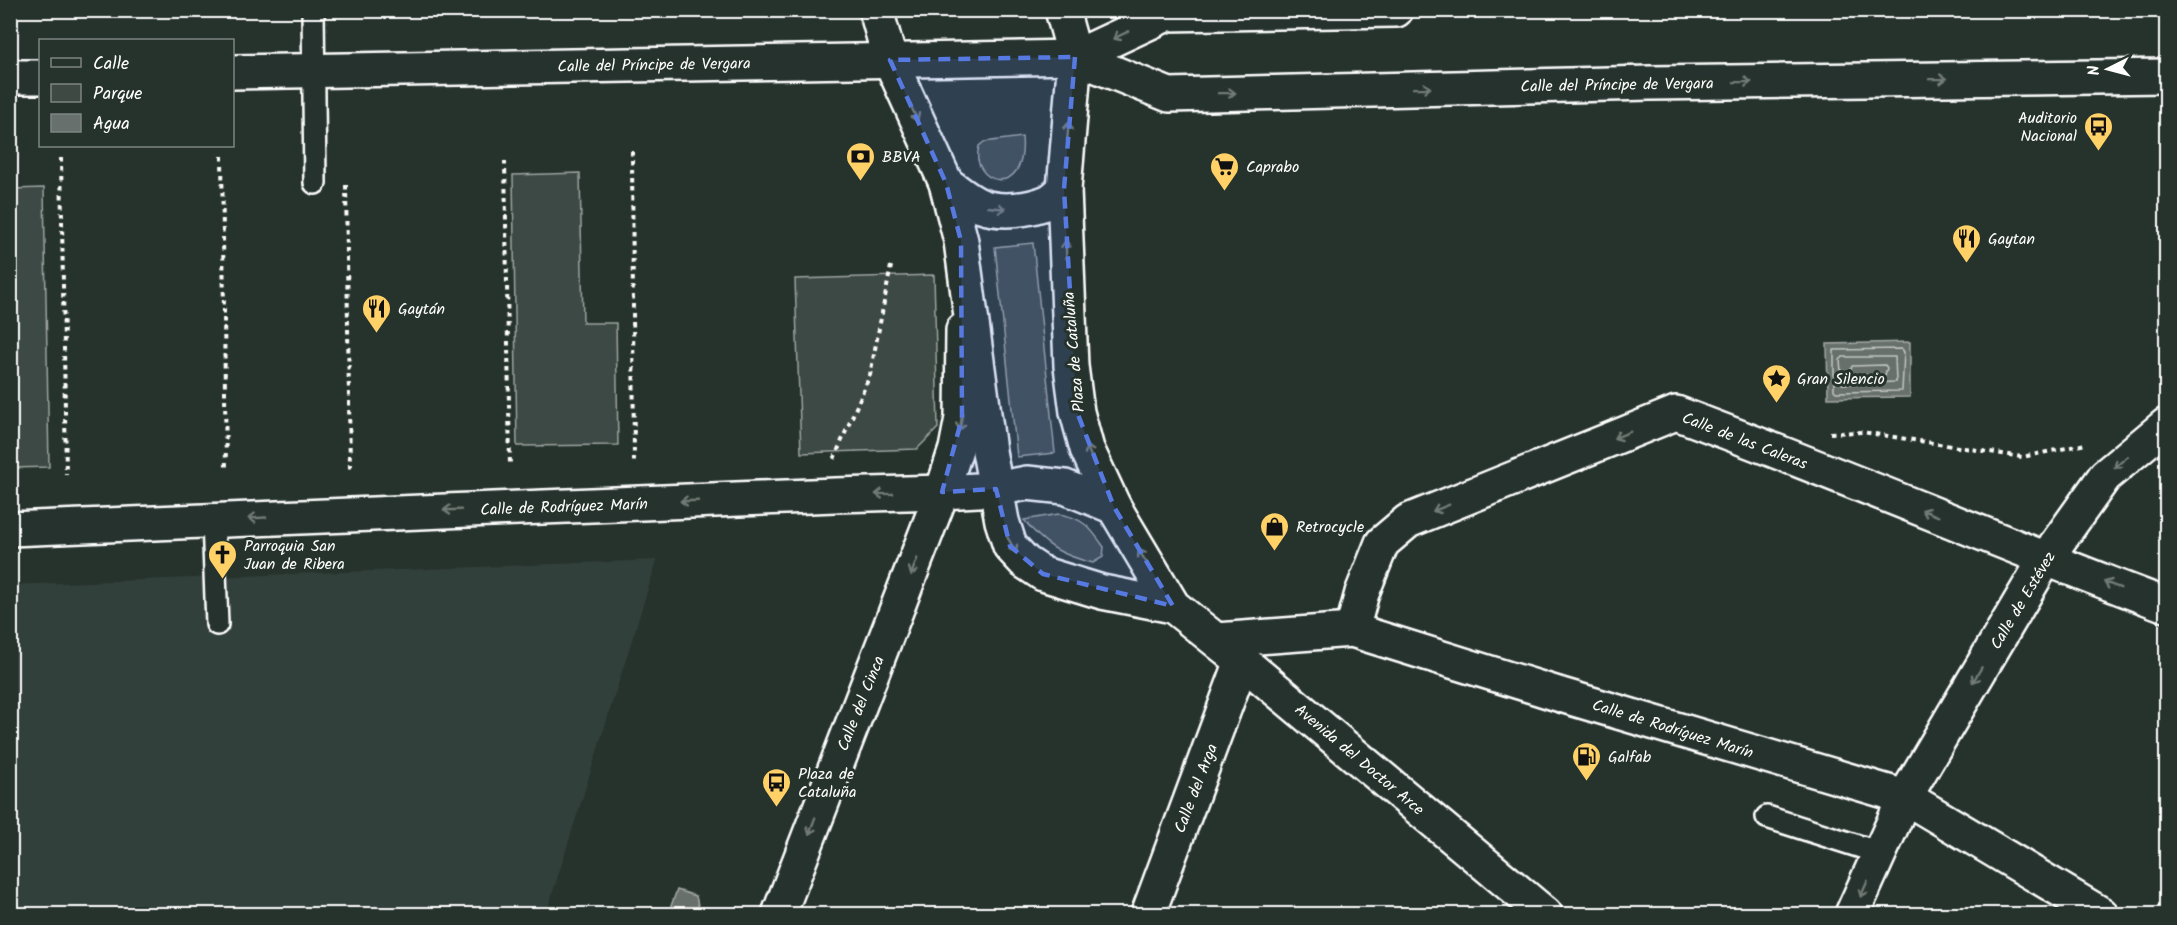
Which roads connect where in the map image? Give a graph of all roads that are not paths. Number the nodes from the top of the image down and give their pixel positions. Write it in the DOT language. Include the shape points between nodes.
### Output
graph roads {
  1 [pos="313,10"];
  2 [pos="876,10"];
  3 [pos="1062,10"];
  4 [pos="1396,10"];
  5 [pos="1075,57"];
  6 [pos="890,60"];
  7 [pos="312,70"];
  8 [pos="234,72"];
  9 [pos="39,76"];
  10 [pos="2166,76"];
  11 [pos="10,77"];
  12 [pos="315,183"];
  13 [pos="946,183"];
  14 [pos="1064,189"];
  15 [pos="963,259"];
  16 [pos="2166,425"];
  17 [pos="996,489"];
  18 [pos="942,492"];
  19 [pos="1114,507"];
  20 [pos="213,520"];
  21 [pos="10,529"];
  22 [pos="2045,560"];
  23 [pos="1173,606"];
  24 [pos="2166,606"];
  25 [pos="217,624"];
  26 [pos="1352,630"];
  27 [pos="1216,640"];
  28 [pos="1242,661"];
  29 [pos="1905,797"];
  30 [pos="1767,816"];
  31 [pos="1880,853"];
  32 [pos="779,915"];
  33 [pos="1148,915"];
  34 [pos="1545,915"];
  35 [pos="1852,915"];
  36 [pos="2101,915"];
  1 -- 7 [label="lane"];
  2 -- 6 [label="street"];
  3 -- 5 [label="street, Plaza de Cataluña"];
  4 -- 5 [label="street, Calle del Príncipe de Vergara, one-way" via="1167,14"];
  5 -- 6 [label="street, Calle del Príncipe de Vergara"];
  5 -- 10 [label="street, Calle del Príncipe de Vergara, one-way" via="1169,95"];
  14 -- 5 [label="street, Plaza de Cataluña, one-way"];
  6 -- 7 [label="street, Calle del Príncipe de Vergara"];
  6 -- 13 [label="street, one-way"];
  7 -- 8 [label="street, Calle del Príncipe de Vergara"];
  7 -- 12 [label="lane"];
  9 -- 11 [label="street"];
  13 -- 14 [label="street, one-way" via="981,206 999,210 1032,206 1050,200"];
  13 -- 15 [label="street"];
  19 -- 14 [label="street, Plaza de Cataluña, one-way" via="1088,449 1077,412 1071,366"];
  15 -- 17 [label="street"];
  15 -- 18 [label="street, one-way" via="962,418"];
  16 -- 22 [label="street, Calle de Estévez, one-way" via="2105,476"];
  17 -- 18 [label="street, Calle de Rodríguez Marín"];
  17 -- 19 [label="street, Calle de Rodríguez Marín" via="1027,483 1065,487"];
  17 -- 23 [label="street, Avenida del Doctor Arce, one-way" via="1010,546 1043,574 1102,592"];
  18 -- 20 [label="street, Calle de Rodríguez Marín, one-way"];
  18 -- 32 [label="street, Calle del Cinca, one-way"];
  23 -- 19 [label="street, Avenida del Doctor Arce, one-way"];
  20 -- 21 [label="street, Calle de Rodríguez Marín"];
  20 -- 25 [label="lane"];
  24 -- 22 [label="street, Calle de las Caleras, one-way"];
  22 -- 26 [label="street, Calle de las Caleras, one-way" via="1676,413 1408,521 1382,543"];
  22 -- 29 [label="street, Calle de Estévez, one-way"];
  23 -- 27 [label="street, Avenida del Doctor Arce"];
  26 -- 27 [label="street, Calle de Rodríguez Marín"];
  26 -- 29 [label="street, Calle de Rodríguez Marín"];
  27 -- 28 [label="street, Avenida del Doctor Arce"];
  28 -- 33 [label="street, Calle del Arga"];
  28 -- 34 [label="street, Avenida del Doctor Arce"];
  29 -- 31 [label="street, Calle de Estévez"];
  29 -- 36 [label="street, Calle de Rodríguez Marín"];
  30 -- 31 [label="lane"];
  31 -- 35 [label="street, Calle de Estévez, one-way"];
}
